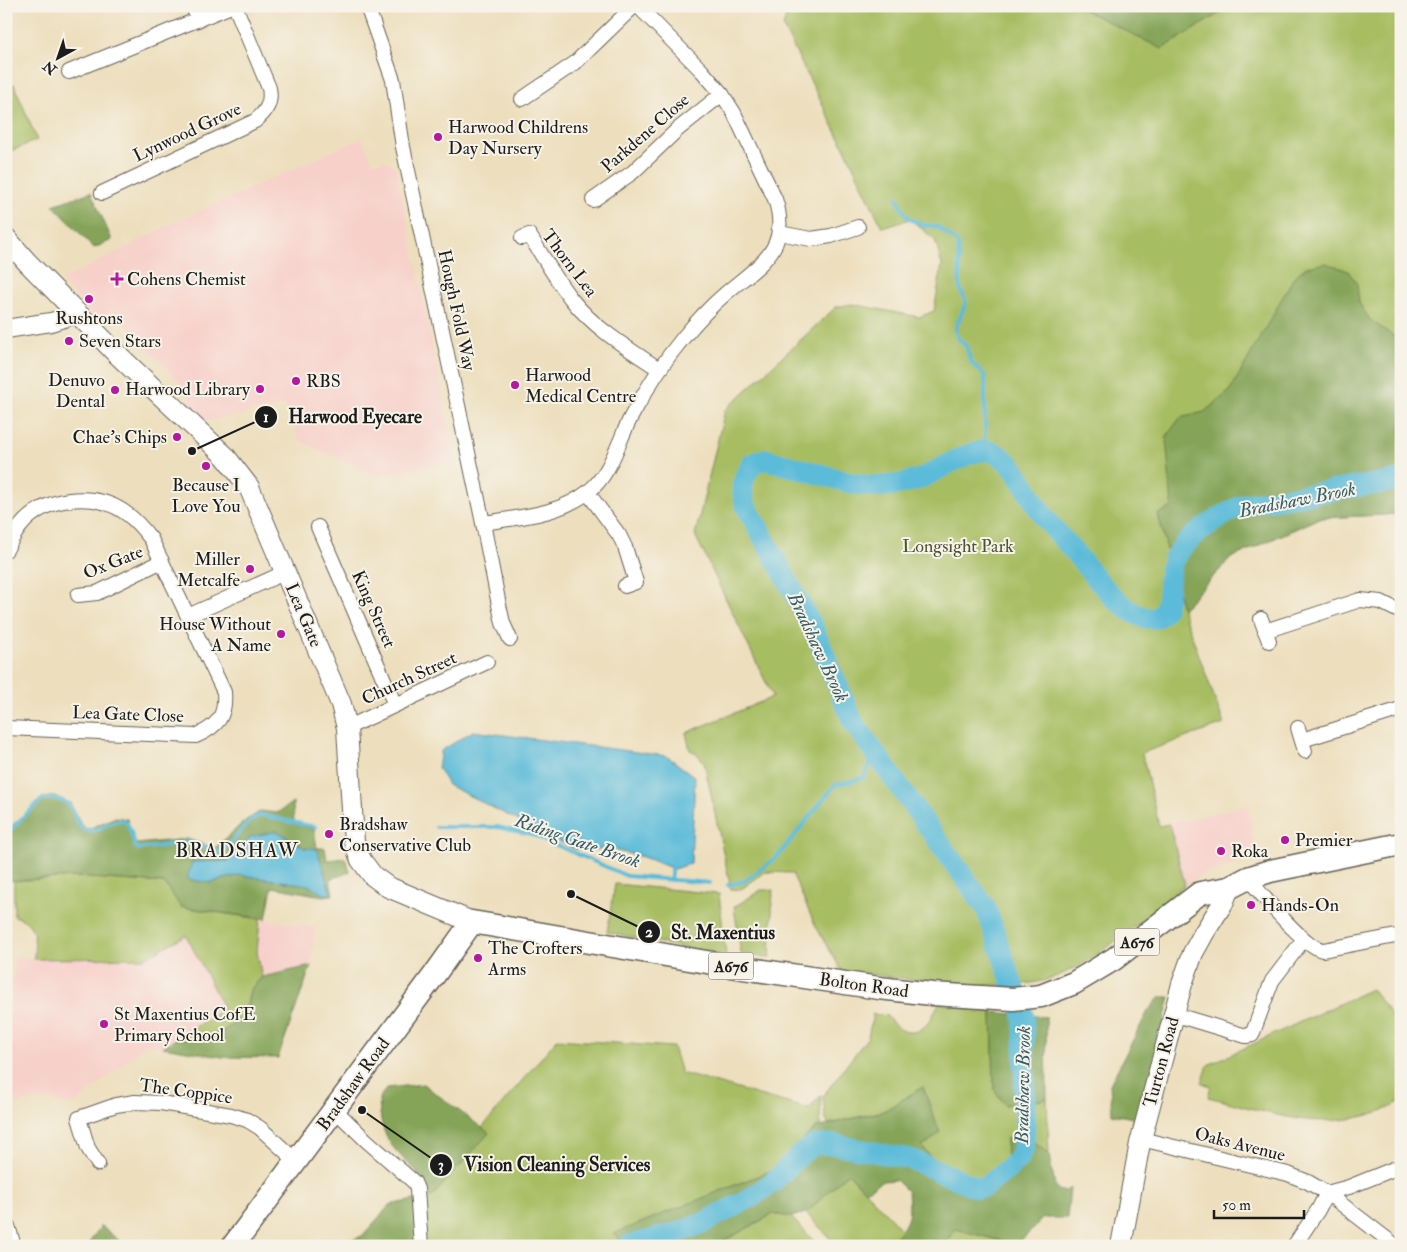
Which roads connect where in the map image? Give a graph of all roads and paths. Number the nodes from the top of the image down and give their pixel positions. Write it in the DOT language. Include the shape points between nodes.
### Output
graph roads {
  1 [pos="193,6"];
  2 [pos="233,6"];
  3 [pos="368,6"];
  4 [pos="634,6"];
  5 [pos="638,6"];
  6 [pos="198,20"];
  7 [pos="69,72"];
  8 [pos="722,94"];
  9 [pos="521,98"];
  10 [pos="102,193"];
  11 [pos="593,200"];
  12 [pos="858,227"];
  13 [pos="779,233"];
  14 [pos="6,238"];
  15 [pos="522,238"];
  16 [pos="78,314"];
  17 [pos="6,329"];
  18 [pos="660,369"];
  19 [pos="588,493"];
  20 [pos="483,523"];
  21 [pos="318,527"];
  22 [pos="6,550"];
  23 [pos="162,561"];
  24 [pos="286,572"];
  25 [pos="625,586"];
  26 [pos="78,595"];
  27 [pos="1401,612"];
  28 [pos="188,616"];
  29 [pos="1265,630"];
  30 [pos="510,639"];
  31 [pos="487,662"];
  32 [pos="396,706"];
  33 [pos="1401,709"];
  34 [pos="6,728"];
  35 [pos="347,728"];
  36 [pos="1302,740"];
  37 [pos="1401,844"];
  38 [pos="1239,883"];
  39 [pos="472,922"];
  40 [pos="1401,935"];
  41 [pos="1304,939"];
  42 [pos="1174,1014"];
  43 [pos="334,1109"];
  44 [pos="1141,1139"];
  45 [pos="296,1160"];
  46 [pos="98,1164"];
  47 [pos="1401,1166"];
  48 [pos="1327,1193"];
  49 [pos="233,1246"];
  50 [pos="421,1246"];
  51 [pos="1121,1246"];
  52 [pos="1294,1246"];
  53 [pos="1396,1246"];
  1 -- 6 [label="street"];
  2 -- 6 [label="street"];
  2 -- 10 [label="street, Lynwood Grove" via="269,88 266,110 255,121"];
  3 -- 20 [label="street, Hough Fold Way" via="393,80 403,147"];
  4 -- 9 [label="street" via="575,63"];
  5 -- 8 [label="street"];
  6 -- 7 [label="street"];
  8 -- 11 [label="street, Parkdene Close" via="677,130 633,172"];
  8 -- 13 [label="street" via="775,199"];
  12 -- 13 [label="street" via="831,236 810,238"];
  13 -- 18 [label="street" via="771,253 715,303"];
  14 -- 16 [label="main road, Lea Gate"];
  15 -- 18 [label="street, Thorn Lea" via="528,235 571,299 588,318"];
  16 -- 17 [label="street"];
  16 -- 24 [label="main road, Lea Gate" via="238,472 249,486"];
  18 -- 19 [label="street" via="631,418 609,466"];
  19 -- 20 [label="street" via="564,506"];
  19 -- 25 [label="street" via="625,548 636,582"];
  20 -- 30 [label="street, Hough Fold Way" via="496,625"];
  21 -- 32 [label="street, King Street"];
  22 -- 23 [label="street, Lea Gate Close" via="18,529 37,512 62,502 94,500 126,513 140,525"];
  23 -- 26 [label="street, Ox Gate" via="97,593"];
  23 -- 28 [label="street, Lea Gate Close"];
  24 -- 28 [label="street"];
  24 -- 35 [label="main road, Lea Gate" via="333,684"];
  27 -- 29 [label="street" via="1382,602 1360,600"];
  28 -- 34 [label="street, Lea Gate Close" via="224,692 223,714 208,731 196,736 181,736"];
  31 -- 32 [label="street, Church Street"];
  32 -- 35 [label="street, Church Street"];
  33 -- 36 [label="street"];
  35 -- 39 [label="main road, Lea Gate" via="354,842 361,860 388,888"];
  37 -- 38 [label="main road, A676" via="1270,871"];
  38 -- 39 [label="main road, Bolton Road / A676" via="1200,893 1114,959 1074,983 1041,996 1013,999 870,987"];
  38 -- 41 [label="street" via="1262,896"];
  38 -- 42 [label="main road, Turton Road" via="1193,953"];
  39 -- 43 [label="main road, Bradshaw Road"];
  40 -- 41 [label="street" via="1323,950"];
  41 -- 42 [label="street" via="1272,981 1252,1035 1246,1036"];
  42 -- 44 [label="main road, Turton Road"];
  43 -- 45 [label="main road, Bradshaw Road"];
  43 -- 50 [label="street" via="414,1182"];
  44 -- 48 [label="street, Oaks Avenue" via="1288,1174"];
  44 -- 51 [label="main road, Turton Road"];
  45 -- 46 [label="street, The Coppice" via="247,1120 161,1103 135,1102 116,1104 79,1118 88,1148"];
  45 -- 49 [label="main road, Bradshaw Road"];
  47 -- 48 [label="street"];
  48 -- 52 [label="street"];
  48 -- 53 [label="street, Oaks Avenue"];
}
